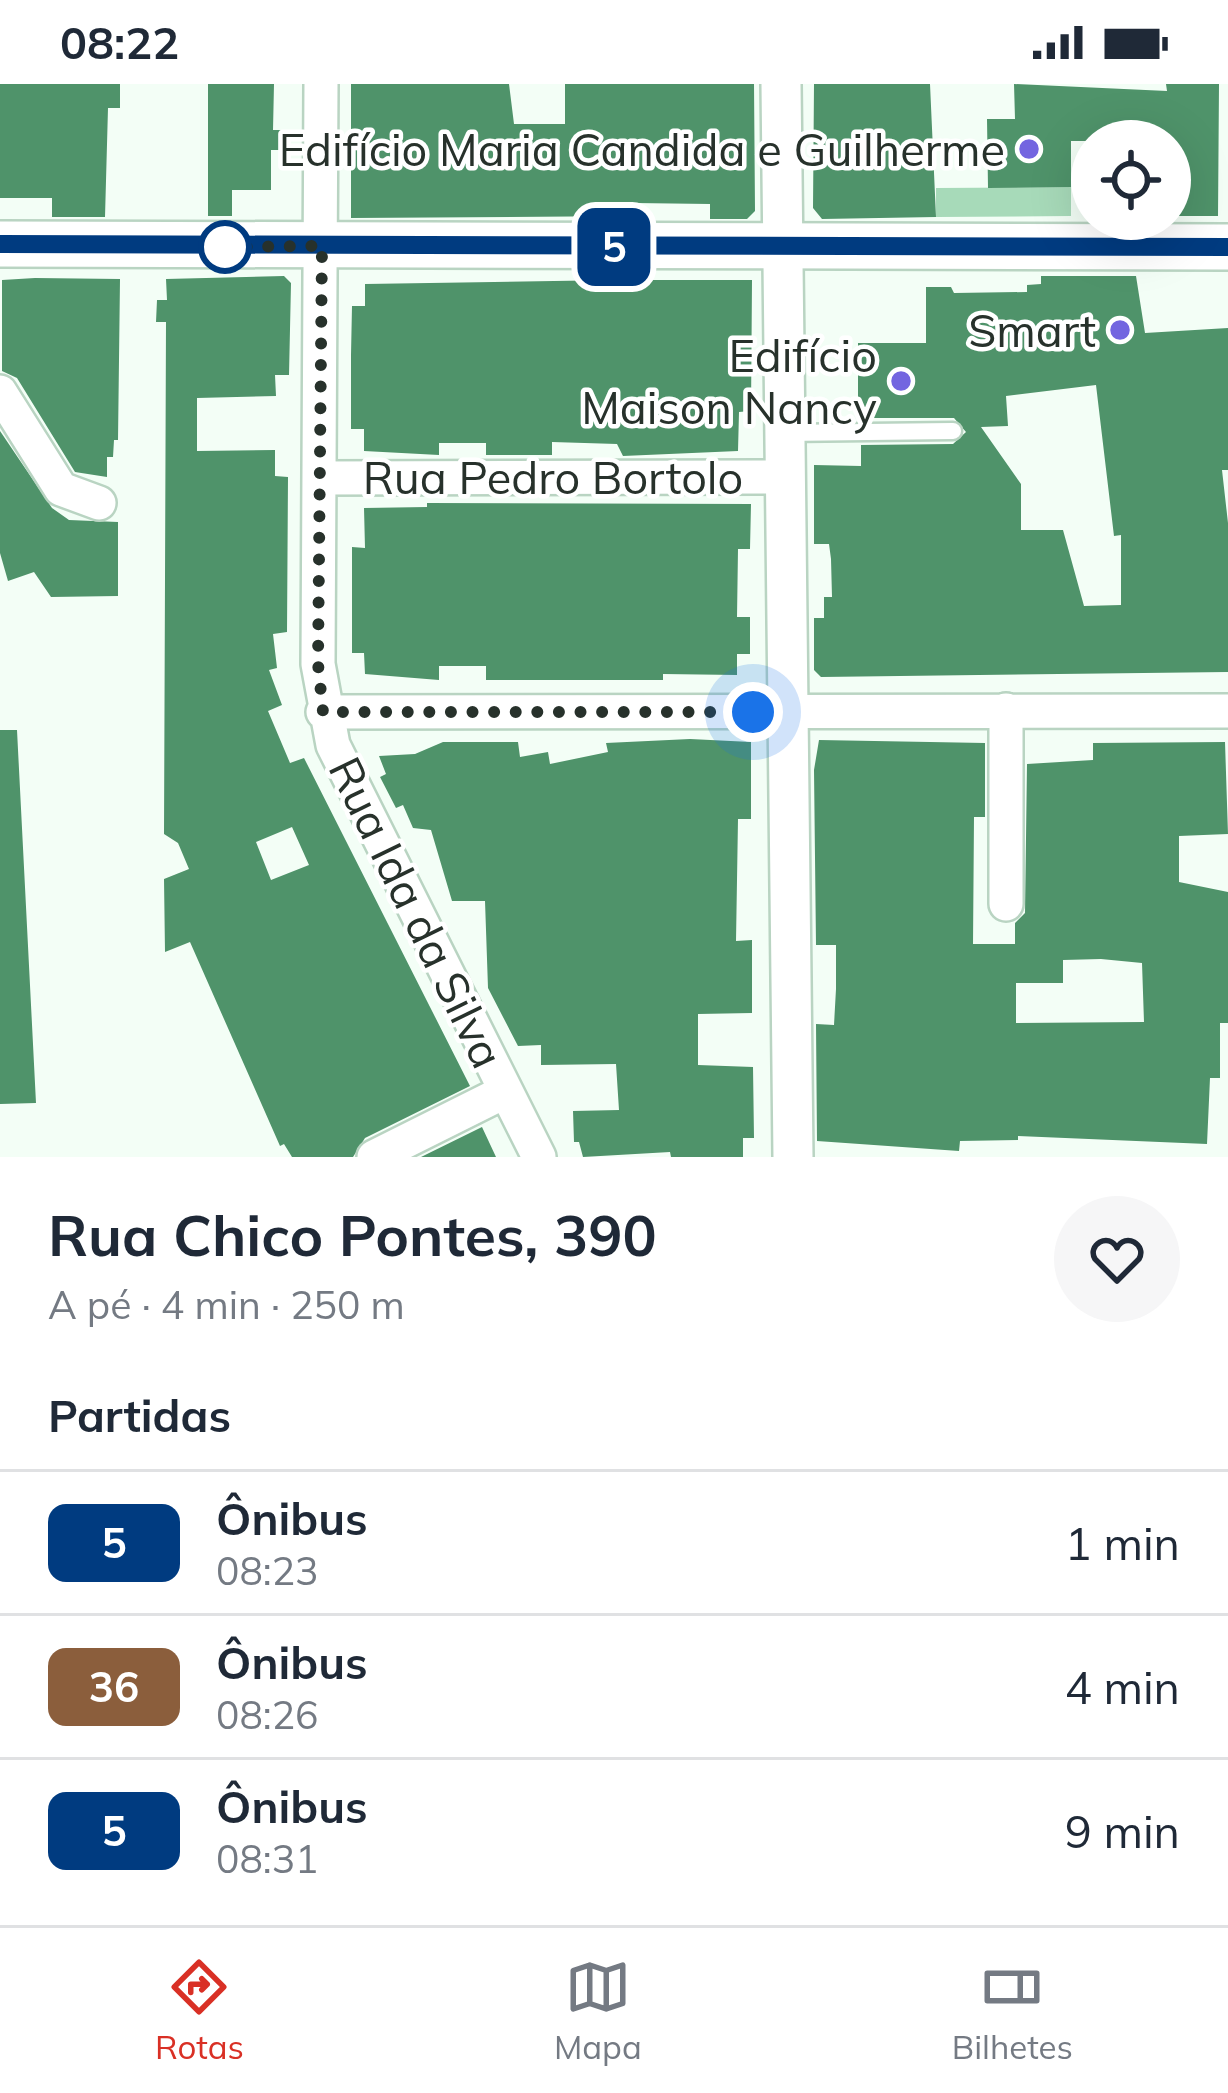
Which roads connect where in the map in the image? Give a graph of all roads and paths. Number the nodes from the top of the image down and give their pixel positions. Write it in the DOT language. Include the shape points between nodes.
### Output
graph roads {
  1 [pos="321,84"];
  2 [pos="781,84"];
  3 [pos="0,244"];
  4 [pos="322,246"];
  5 [pos="1228,247"];
  6 [pos="780,249"];
  7 [pos="0,392"];
  8 [pos="953,431"];
  9 [pos="783,433"];
  10 [pos="784,477"];
  11 [pos="321,478"];
  12 [pos="99,503"];
  13 [pos="1006,710"];
  14 [pos="790,711"];
  15 [pos="1228,711"];
  16 [pos="323,712"];
  17 [pos="1006,904"];
  18 [pos="506,1090"];
  19 [pos="374,1157"];
  20 [pos="539,1157"];
  21 [pos="793,1157"];
  1 -- 4 [label="street, Rua Ida da Silva"];
  2 -- 6 [label="street"];
  3 -- 4 [label="main road"];
  4 -- 6 [label="main road"];
  4 -- 11 [label="street, Rua Ida da Silva"];
  5 -- 6 [label="main road"];
  6 -- 9 [label="street"];
  7 -- 12 [label="street" via="62,489"];
  8 -- 9 [label="lane"];
  9 -- 10 [label="street"];
  10 -- 11 [label="street, Rua Pedro Bortolo"];
  10 -- 14 [label="street"];
  11 -- 16 [label="street, Rua Ida da Silva"];
  13 -- 14 [label="street"];
  13 -- 15 [label="street"];
  13 -- 17 [label="street"];
  14 -- 16 [label="street"];
  14 -- 21 [label="street"];
  16 -- 18 [label="street, Rua Ida da Silva"];
  18 -- 19 [label="street"];
  18 -- 20 [label="street, Rua Ida da Silva"];
}
